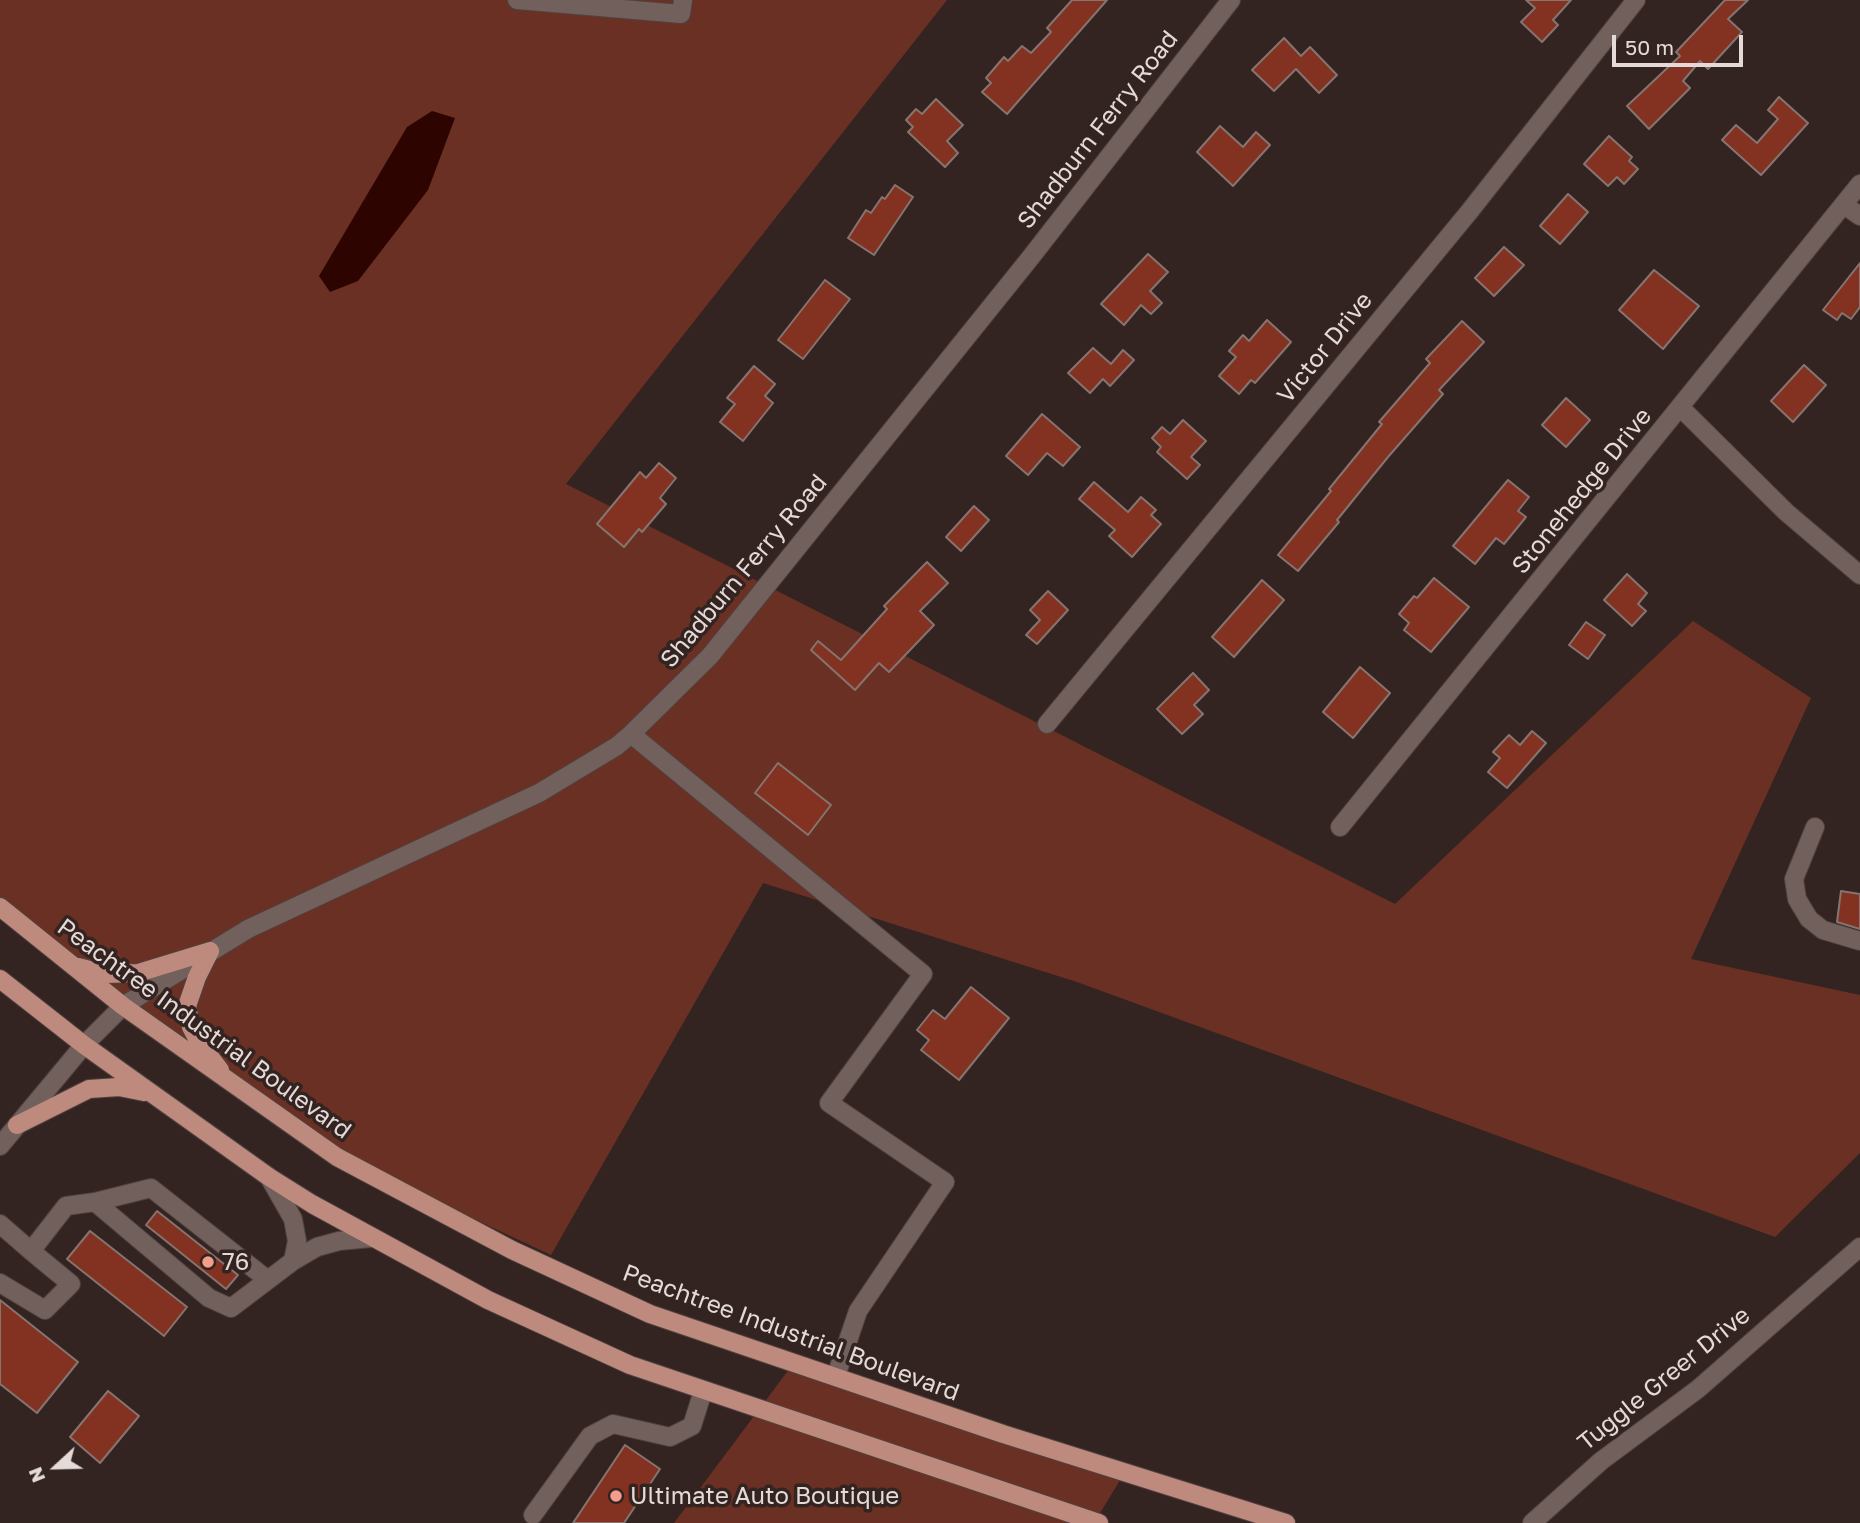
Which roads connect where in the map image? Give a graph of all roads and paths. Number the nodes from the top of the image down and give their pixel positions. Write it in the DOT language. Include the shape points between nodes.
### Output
graph roads {
  1 [pos="517,0"];
  2 [pos="682,0"];
  3 [pos="1231,0"];
  4 [pos="1636,0"];
  5 [pos="627,5"];
  6 [pos="1860,184"];
  7 [pos="1844,205"];
  8 [pos="1860,216"];
  9 [pos="1681,408"];
  10 [pos="1860,575"];
  11 [pos="1047,724"];
  12 [pos="631,734"];
  13 [pos="1340,827"];
  14 [pos="1815,827"];
  15 [pos="0,907"];
  16 [pos="1860,941"];
  17 [pos="210,951"];
  18 [pos="68,962"];
  19 [pos="0,979"];
  20 [pos="123,1006"];
  21 [pos="83,1045"];
  22 [pos="232,1085"];
  23 [pos="150,1093"];
  24 [pos="17,1125"];
  25 [pos="0,1146"];
  26 [pos="269,1177"];
  27 [pos="95,1202"];
  28 [pos="0,1224"];
  29 [pos="371,1238"];
  30 [pos="1860,1247"];
  31 [pos="31,1251"];
  32 [pos="293,1261"];
  33 [pos="268,1280"];
  34 [pos="0,1283"];
  35 [pos="836,1376"];
  36 [pos="704,1391"];
  37 [pos="533,1515"];
  38 [pos="1099,1523"];
  39 [pos="1286,1523"];
  40 [pos="1532,1523"];
  1 -- 5 [label="street"];
  2 -- 5 [label="street" via="681,14"];
  3 -- 12 [label="street, Shadburn Ferry Road" via="710,656"];
  4 -- 11 [label="street, Victor Drive" via="1469,212"];
  6 -- 7 [label="street, Stonehedge Drive"];
  7 -- 8 [label="street"];
  7 -- 9 [label="street, Stonehedge Drive"];
  9 -- 10 [label="street" via="1786,512"];
  9 -- 13 [label="street, Stonehedge Drive"];
  12 -- 17 [label="street, Shadburn Ferry Road" via="539,793 335,887"];
  12 -- 35 [label="street" via="923,974 829,1103 945,1182 858,1311"];
  14 -- 16 [label="street" via="1794,879 1797,899 1809,919 1823,930"];
  15 -- 18 [label="main road, Peachtree Industrial Boulevard"];
  17 -- 18 [label="main road" via="138,973 105,974"];
  17 -- 20 [label="street, Shadburn Ferry Road"];
  17 -- 22 [label="main road" via="187,1006 200,1044"];
  18 -- 20 [label="main road, Peachtree Industrial Boulevard"];
  19 -- 21 [label="main road"];
  20 -- 21 [label="street, Shadburn Ferry Road"];
  20 -- 22 [label="main road, Peachtree Industrial Boulevard"];
  21 -- 23 [label="main road"];
  21 -- 24 [label="street, Shadburn Ferry Road"];
  22 -- 35 [label="main road, Peachtree Industrial Boulevard" via="337,1157 513,1250 650,1314"];
  23 -- 24 [label="main road" via="119,1087 89,1089"];
  23 -- 26 [label="main road"];
  24 -- 25 [label="street, Shadburn Ferry Road"];
  26 -- 29 [label="main road"];
  26 -- 32 [label="street" via="292,1219 297,1241"];
  27 -- 31 [label="street" via="66,1206"];
  27 -- 33 [label="street" via="151,1188"];
  27 -- 33 [label="street" via="209,1298 231,1308"];
  28 -- 31 [label="street"];
  29 -- 32 [label="street" via="317,1247"];
  29 -- 36 [label="main road" via="500,1306 630,1365"];
  30 -- 40 [label="street, Tuggle Greer Drive" via="1698,1389 1601,1461"];
  31 -- 34 [label="street" via="71,1284 45,1310"];
  32 -- 33 [label="street"];
  35 -- 39 [label="main road, Peachtree Industrial Boulevard"];
  36 -- 37 [label="street" via="692,1426 670,1437 612,1424 590,1436"];
  36 -- 38 [label="main road"];
}
